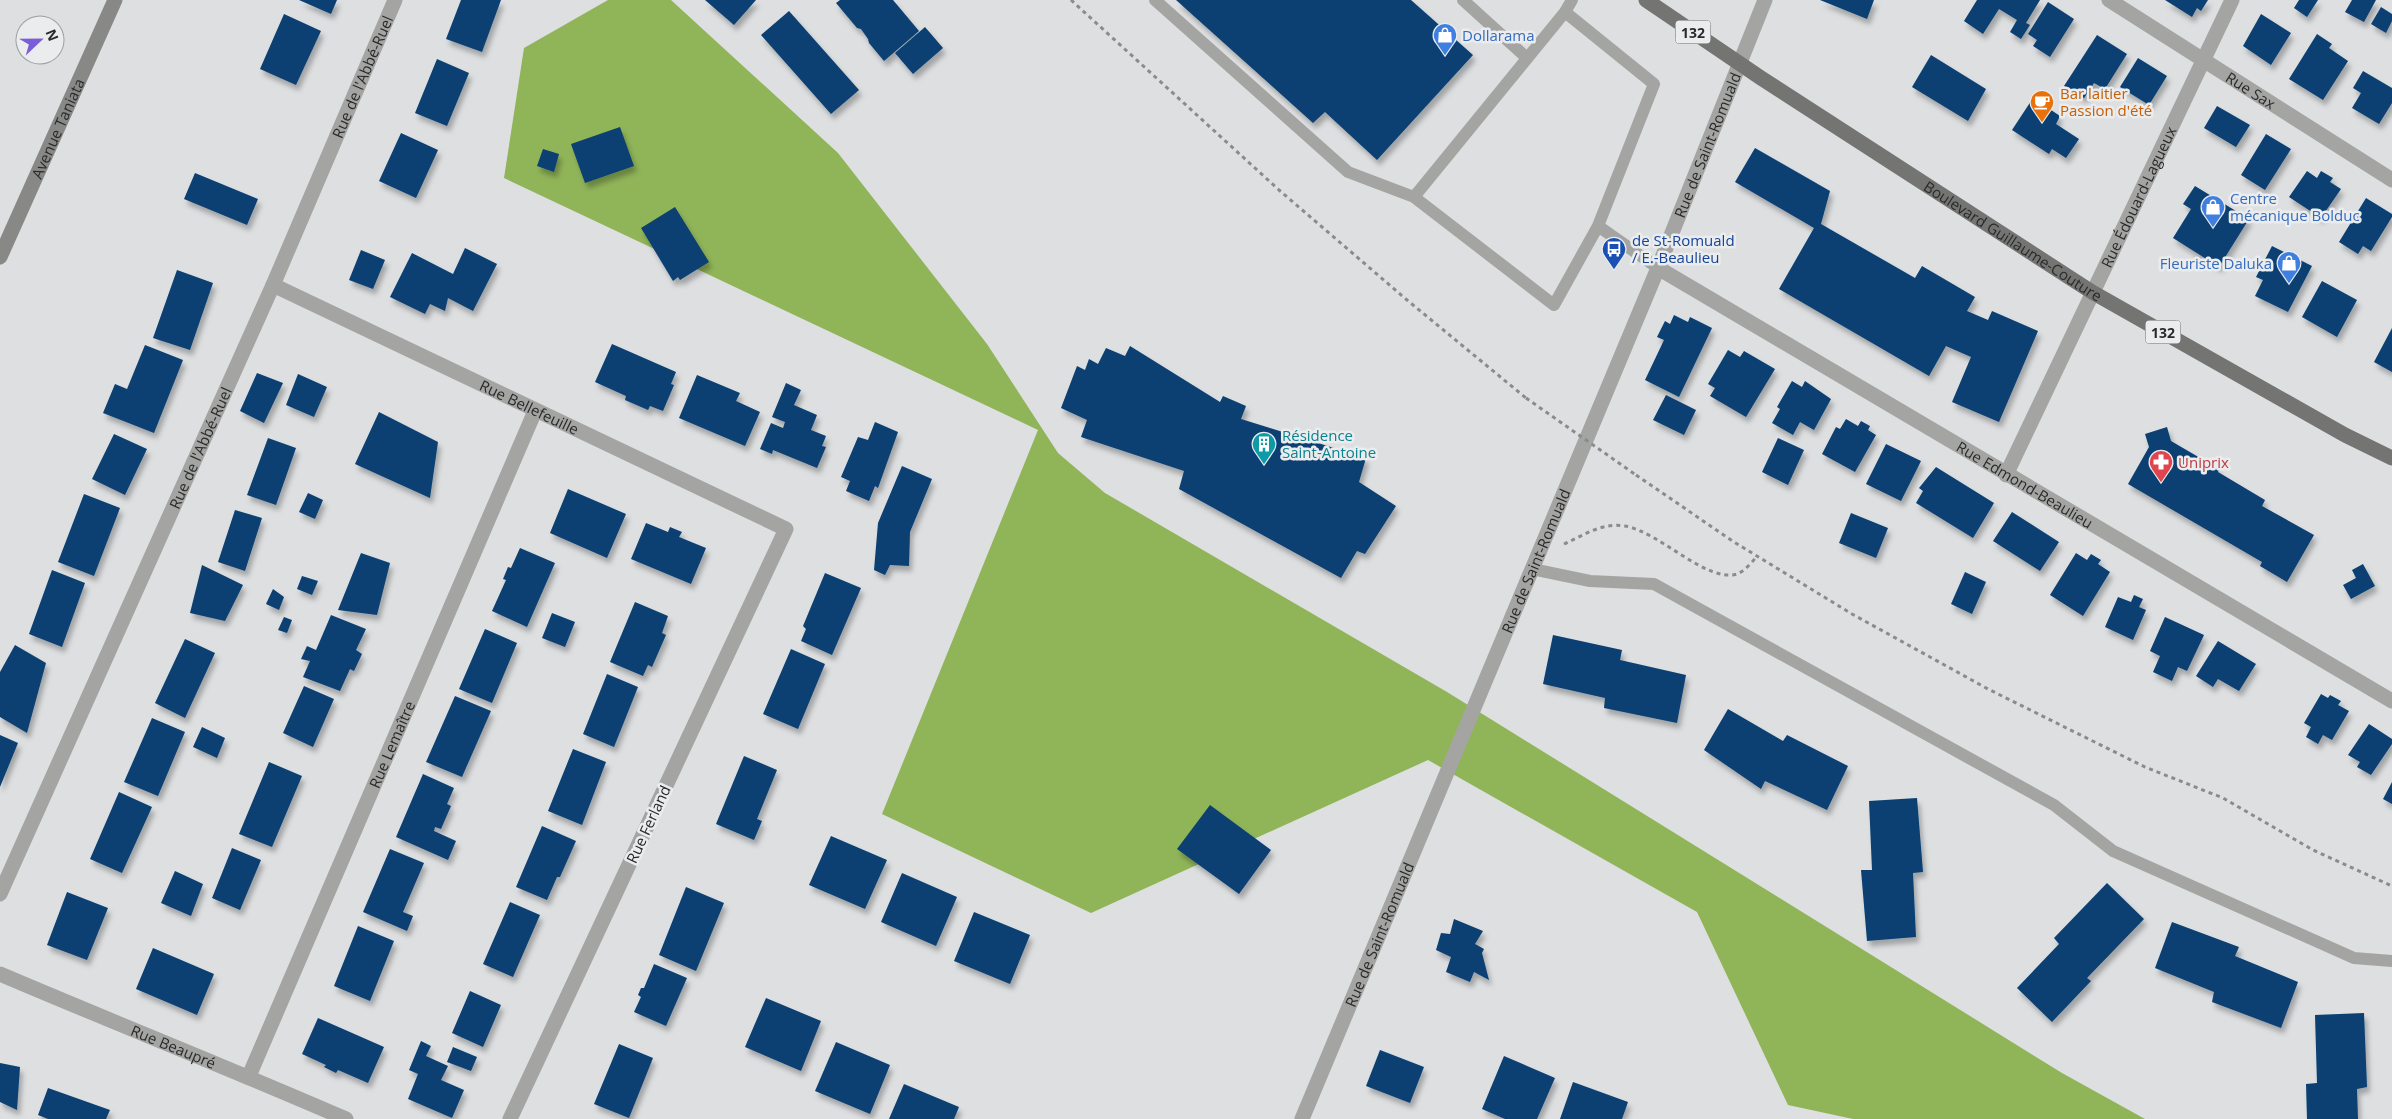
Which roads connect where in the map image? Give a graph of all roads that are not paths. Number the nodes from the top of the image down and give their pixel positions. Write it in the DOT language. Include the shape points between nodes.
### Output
graph roads {
  1 [pos="115,0"];
  2 [pos="395,0"];
  3 [pos="1154,0"];
  4 [pos="1463,0"];
  5 [pos="1572,0"];
  6 [pos="1646,0"];
  7 [pos="1765,0"];
  8 [pos="2109,0"];
  9 [pos="2232,0"];
  10 [pos="1565,12"];
  11 [pos="1527,58"];
  12 [pos="2203,61"];
  13 [pos="1740,64"];
  14 [pos="2392,180"];
  15 [pos="1414,197"];
  16 [pos="1598,226"];
  17 [pos="0,257"];
  18 [pos="1658,268"];
  19 [pos="272,285"];
  20 [pos="2092,292"];
  21 [pos="535,411"];
  22 [pos="2392,458"];
  23 [pos="2006,475"];
  24 [pos="786,529"];
  25 [pos="1535,562"];
  26 [pos="2392,702"];
  27 [pos="0,894"];
  28 [pos="2392,961"];
  29 [pos="0,974"];
  30 [pos="249,1076"];
  31 [pos="346,1119"];
  32 [pos="510,1119"];
  33 [pos="1302,1119"];
  1 -- 17 [label="main road, Avenue Taniata"];
  2 -- 19 [label="street, Rue de l'Abbé-Ruel"];
  3 -- 15 [label="lane" via="1348,172"];
  4 -- 11 [label="lane"];
  5 -- 10 [label="lane"];
  6 -- 13 [label="main road, Boulevard Guillaume-Couture / 132"];
  7 -- 13 [label="street, Rue de Saint-Romuald"];
  8 -- 12 [label="street, Rue Sax"];
  9 -- 12 [label="street, Rue Édouard-Lagueux"];
  10 -- 11 [label="lane"];
  10 -- 16 [label="lane" via="1654,84"];
  11 -- 15 [label="lane"];
  12 -- 14 [label="street, Rue Sax"];
  12 -- 20 [label="street, Rue Édouard-Lagueux"];
  13 -- 18 [label="street, Rue de Saint-Romuald"];
  13 -- 20 [label="main road, Boulevard Guillaume-Couture / 132"];
  15 -- 16 [label="lane" via="1554,305"];
  16 -- 18 [label="lane"];
  18 -- 23 [label="street, Rue Edmond-Beaulieu"];
  18 -- 25 [label="street, Rue de Saint-Romuald"];
  19 -- 21 [label="street, Rue Bellefeuille"];
  19 -- 27 [label="street, Rue de l'Abbé-Ruel"];
  20 -- 22 [label="main road, Boulevard Guillaume-Couture / 132" via="2345,435"];
  20 -- 23 [label="street, Rue Édouard-Lagueux"];
  21 -- 24 [label="street, Rue Bellefeuille"];
  21 -- 30 [label="street, Rue Lemaître"];
  23 -- 26 [label="street, Rue Edmond-Beaulieu"];
  24 -- 32 [label="street, Rue Ferland"];
  25 -- 28 [label="lane" via="1590,581 1654,584 2054,805 2113,851 2354,958"];
  25 -- 33 [label="street, Rue de Saint-Romuald"];
  29 -- 30 [label="street, Rue Beaupré"];
  30 -- 31 [label="street, Rue Beaupré"];
}
